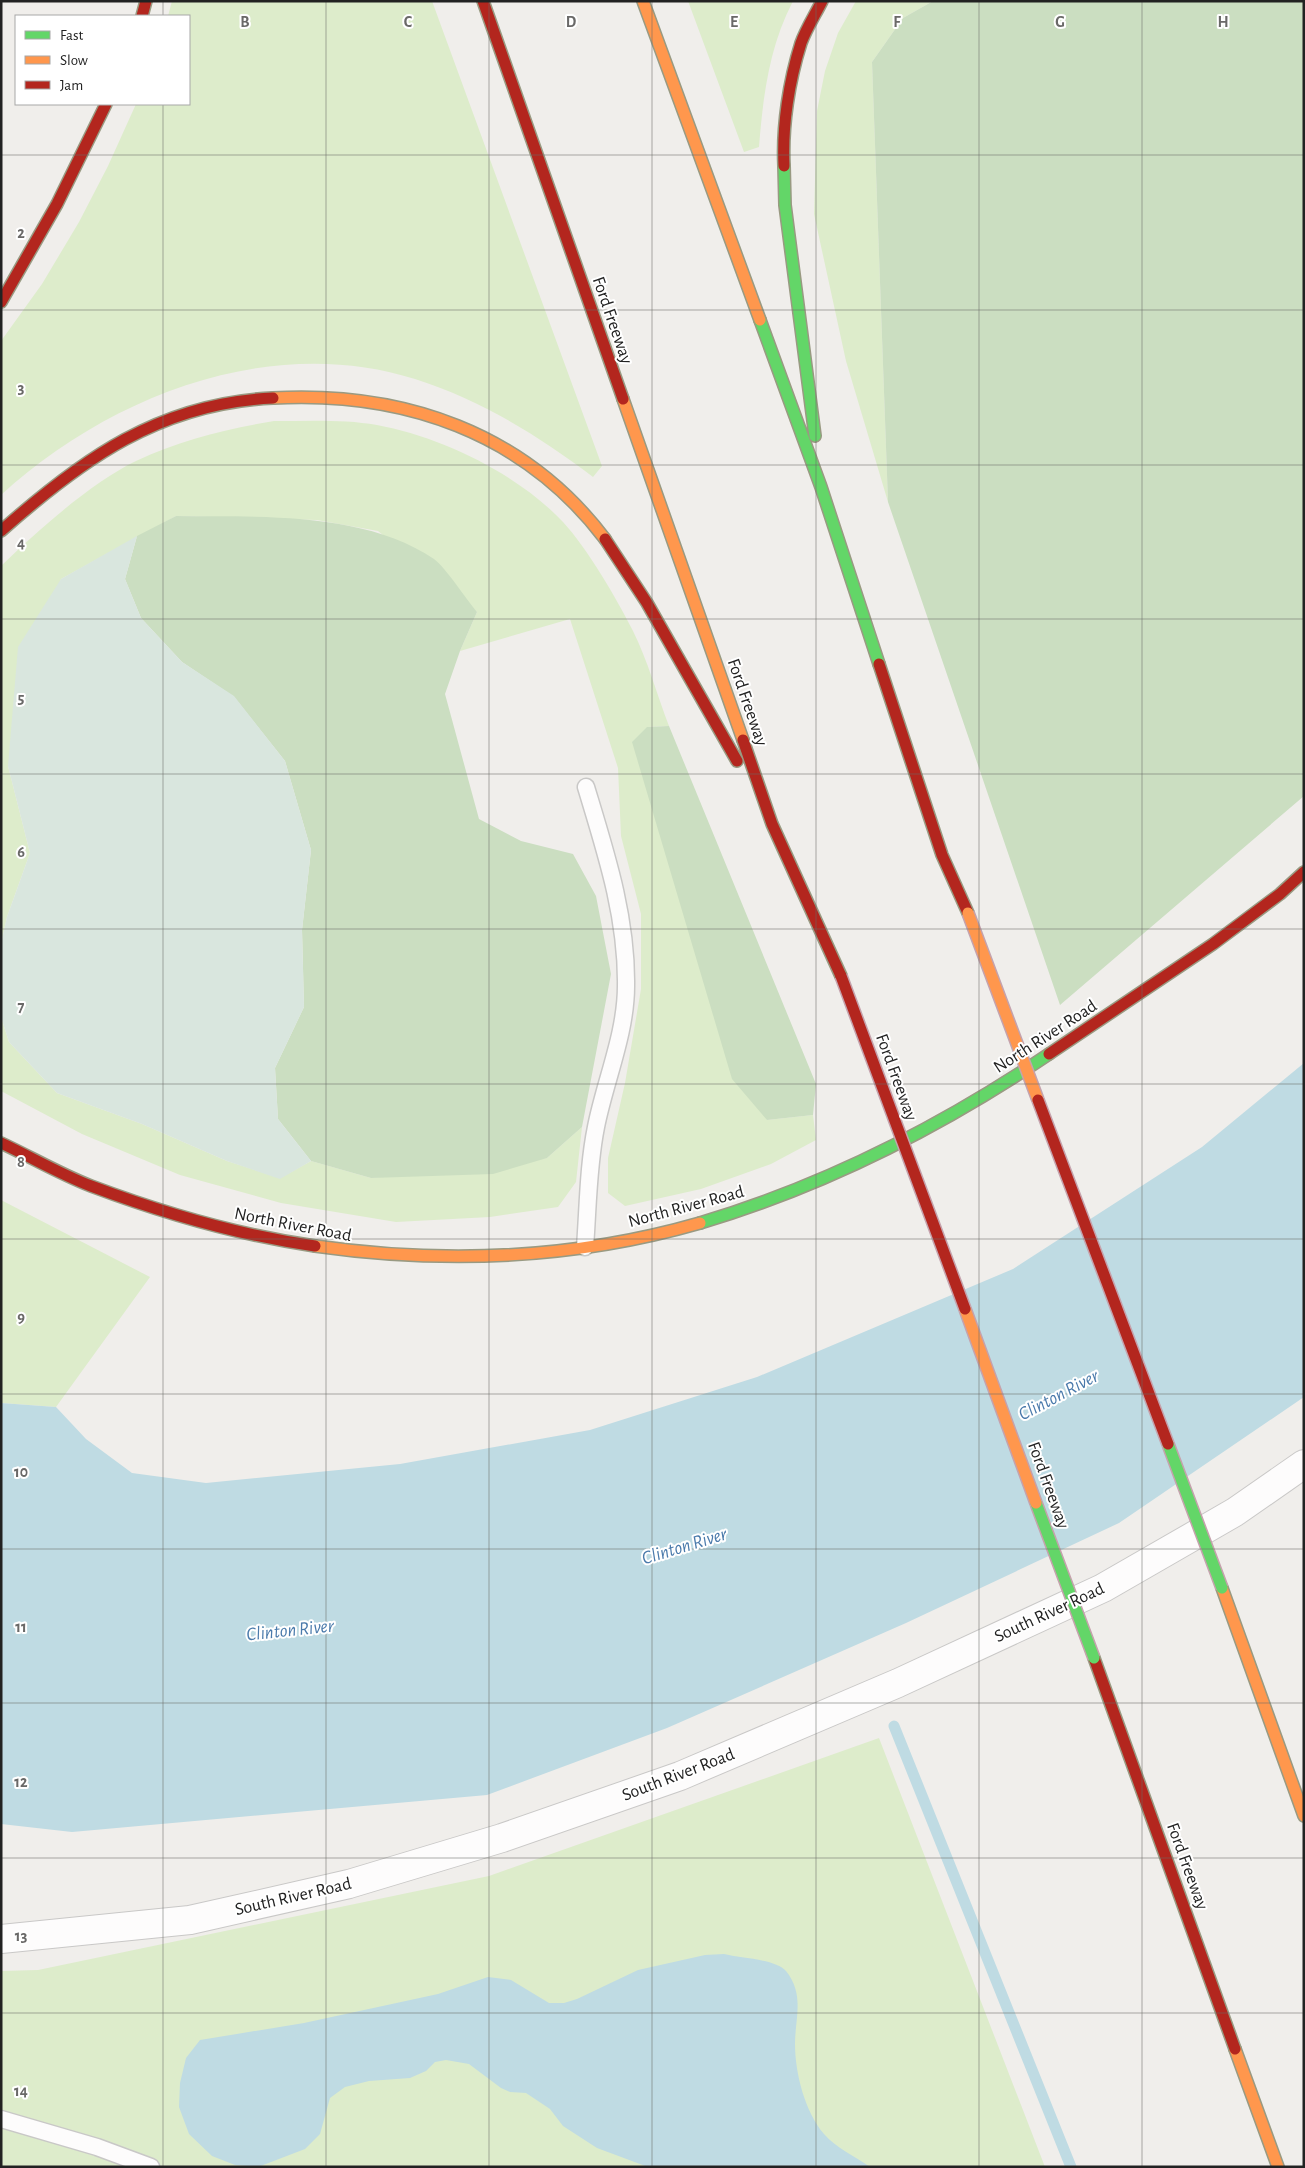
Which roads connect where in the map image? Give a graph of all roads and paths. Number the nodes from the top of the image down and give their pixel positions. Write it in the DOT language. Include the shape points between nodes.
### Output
graph roads {
  1 [pos="146,1"];
  2 [pos="482,1"];
  3 [pos="643,1"];
  4 [pos="822,1"];
  5 [pos="142,15"];
  6 [pos="106,105"];
  7 [pos="1,302"];
  8 [pos="821,487"];
  9 [pos="1,531"];
  10 [pos="586,787"];
  11 [pos="772,824"];
  12 [pos="1304,872"];
  13 [pos="1,1143"];
  14 [pos="585,1247"];
  15 [pos="1304,1464"];
  16 [pos="1304,1816"];
  17 [pos="1,1940"];
  18 [pos="1,2119"];
  19 [pos="151,2167"];
  20 [pos="1278,2167"];
  1 -- 5 [label="main road"];
  2 -- 11 [label="main road, Ford Freeway"];
  3 -- 8 [label="main road"];
  4 -- 8 [label="main road" via="802,41 792,76 783,149 785,204"];
  6 -- 7 [label="main road" via="37,244"];
  8 -- 16 [label="main road, bridge" via="942,855 968,913 1222,1588"];
  9 -- 11 [label="main road" via="53,484 99,452 148,427 203,408 243,399 300,395 355,399 400,407 447,421 499,442 568,496 603,535 627,568"];
  10 -- 14 [label="lane" via="616,886 626,988 620,1028 596,1128"];
  11 -- 20 [label="main road, Ford Freeway, bridge" via="841,976 1094,1658"];
  12 -- 14 [label="main road, North River Road" via="1221,939 1003,1084 854,1165 757,1206 690,1226"];
  13 -- 14 [label="main road, North River Road" via="42,1165 135,1202 233,1232 303,1246 365,1255 443,1259 515,1256"];
  15 -- 17 [label="street, South River Road" via="1236,1512 1103,1588 898,1683 680,1776 502,1838 349,1884 190,1920"];
  18 -- 19 [label="lane" via="97,2147"];
}
